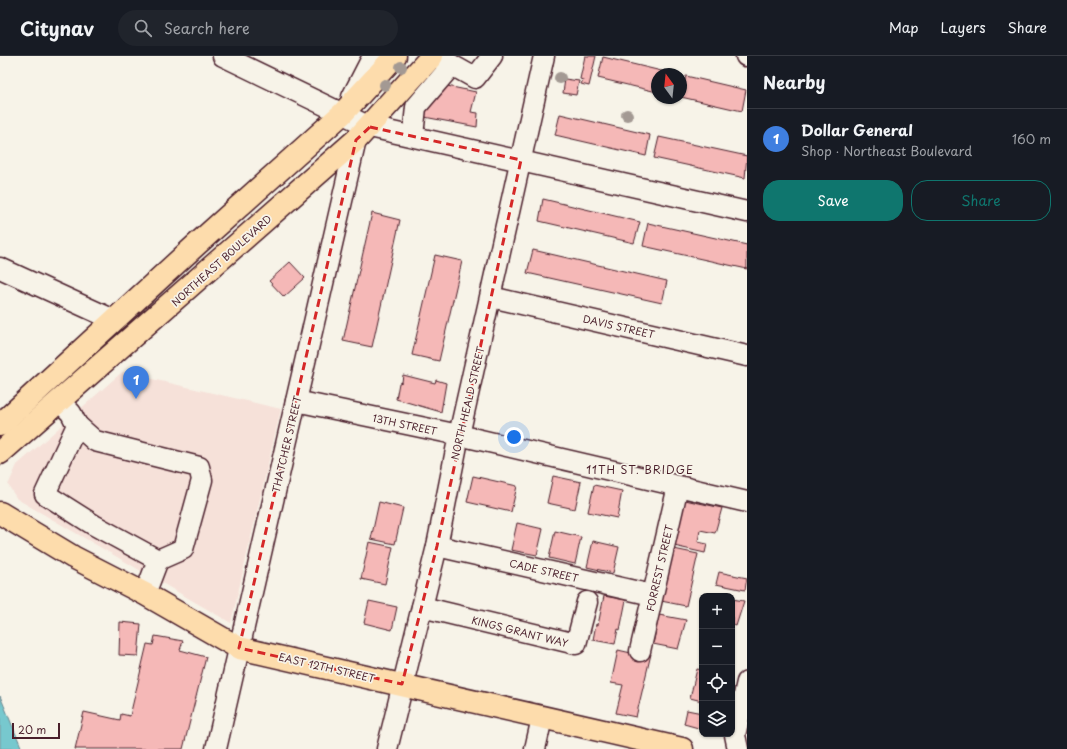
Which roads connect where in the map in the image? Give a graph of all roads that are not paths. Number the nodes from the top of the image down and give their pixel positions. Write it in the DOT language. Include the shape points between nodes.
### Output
graph roads {
  1 [pos="224,56"];
  2 [pos="373,56"];
  3 [pos="395,56"];
  4 [pos="432,56"];
  5 [pos="492,56"];
  6 [pos="544,56"];
  7 [pos="444,61"];
  8 [pos="400,92"];
  9 [pos="416,107"];
  10 [pos="344,113"];
  11 [pos="363,133"];
  12 [pos="413,136"];
  13 [pos="521,160"];
  14 [pos="747,212"];
  15 [pos="0,268"];
  16 [pos="491,297"];
  17 [pos="114,320"];
  18 [pos="747,356"];
  19 [pos="59,401"];
  20 [pos="296,401"];
  21 [pos="0,425"];
  22 [pos="77,425"];
  23 [pos="459,435"];
  24 [pos="0,453"];
  25 [pos="678,486"];
  26 [pos="747,502"];
  27 [pos="0,513"];
  28 [pos="437,546"];
  29 [pos="158,560"];
  30 [pos="145,594"];
  31 [pos="652,595"];
  32 [pos="587,602"];
  33 [pos="422,607"];
  34 [pos="240,648"];
  35 [pos="640,651"];
  36 [pos="747,682"];
  37 [pos="402,684"];
  38 [pos="542,718"];
  39 [pos="216,749"];
  40 [pos="387,749"];
  41 [pos="535,749"];
  42 [pos="682,749"];
  43 [pos="738,749"];
  1 -- 10 [label="street"];
  2 -- 10 [label="street"];
  3 -- 10 [label="main road"];
  4 -- 8 [label="main road, NORTHEAST BOULEVARD"];
  5 -- 7 [label="street" via="475,78"];
  6 -- 13 [label="street, NORTH HEALD STREET"];
  7 -- 9 [label="street"];
  8 -- 9 [label="street"];
  8 -- 11 [label="main road, NORTHEAST BOULEVARD"];
  9 -- 12 [label="street"];
  10 -- 11 [label="street"];
  10 -- 17 [label="main road"];
  11 -- 12 [label="street"];
  11 -- 19 [label="main road, NORTHEAST BOULEVARD"];
  11 -- 20 [label="street, THATCHER STREET"];
  12 -- 13 [label="street"];
  13 -- 14 [label="street"];
  13 -- 16 [label="street, NORTH HEALD STREET"];
  15 -- 17 [label="street"];
  16 -- 18 [label="street, DAVIS STREET"];
  16 -- 23 [label="street, NORTH HEALD STREET"];
  17 -- 21 [label="main road"];
  19 -- 22 [label="street" via="71,413"];
  19 -- 24 [label="main road, NORTHEAST BOULEVARD"];
  20 -- 23 [label="street, 13TH STREET"];
  20 -- 34 [label="street, THATCHER STREET"];
  22 -- 29 [label="street" via="45,494 94,525"];
  22 -- 29 [label="street" via="95,441 199,467 202,480 182,549"];
  23 -- 25 [label="street, 13TH STREET"];
  23 -- 28 [label="street, NORTH HEALD STREET"];
  25 -- 26 [label="street, 13TH STREET"];
  25 -- 31 [label="street, FORREST STREET"];
  27 -- 30 [label="main road, EAST 12TH STREET" via="73,557"];
  28 -- 31 [label="street, CADE STREET"];
  28 -- 33 [label="street, NORTH HEALD STREET"];
  29 -- 30 [label="street"];
  30 -- 34 [label="main road, EAST 12TH STREET"];
  31 -- 35 [label="street, FORREST STREET"];
  32 -- 33 [label="street, KINGS GRANT WAY" via="576,644"];
  33 -- 37 [label="street, NORTH HEALD STREET"];
  34 -- 37 [label="main road, EAST 12TH STREET"];
  34 -- 39 [label="street, THATCHER STREET"];
  36 -- 43 [label="street" via="735,735"];
  37 -- 38 [label="main road, EAST 12TH STREET"];
  37 -- 40 [label="street, NORTH HEALD STREET"];
  38 -- 41 [label="street"];
  38 -- 42 [label="main road, EAST 12TH STREET"];
}
